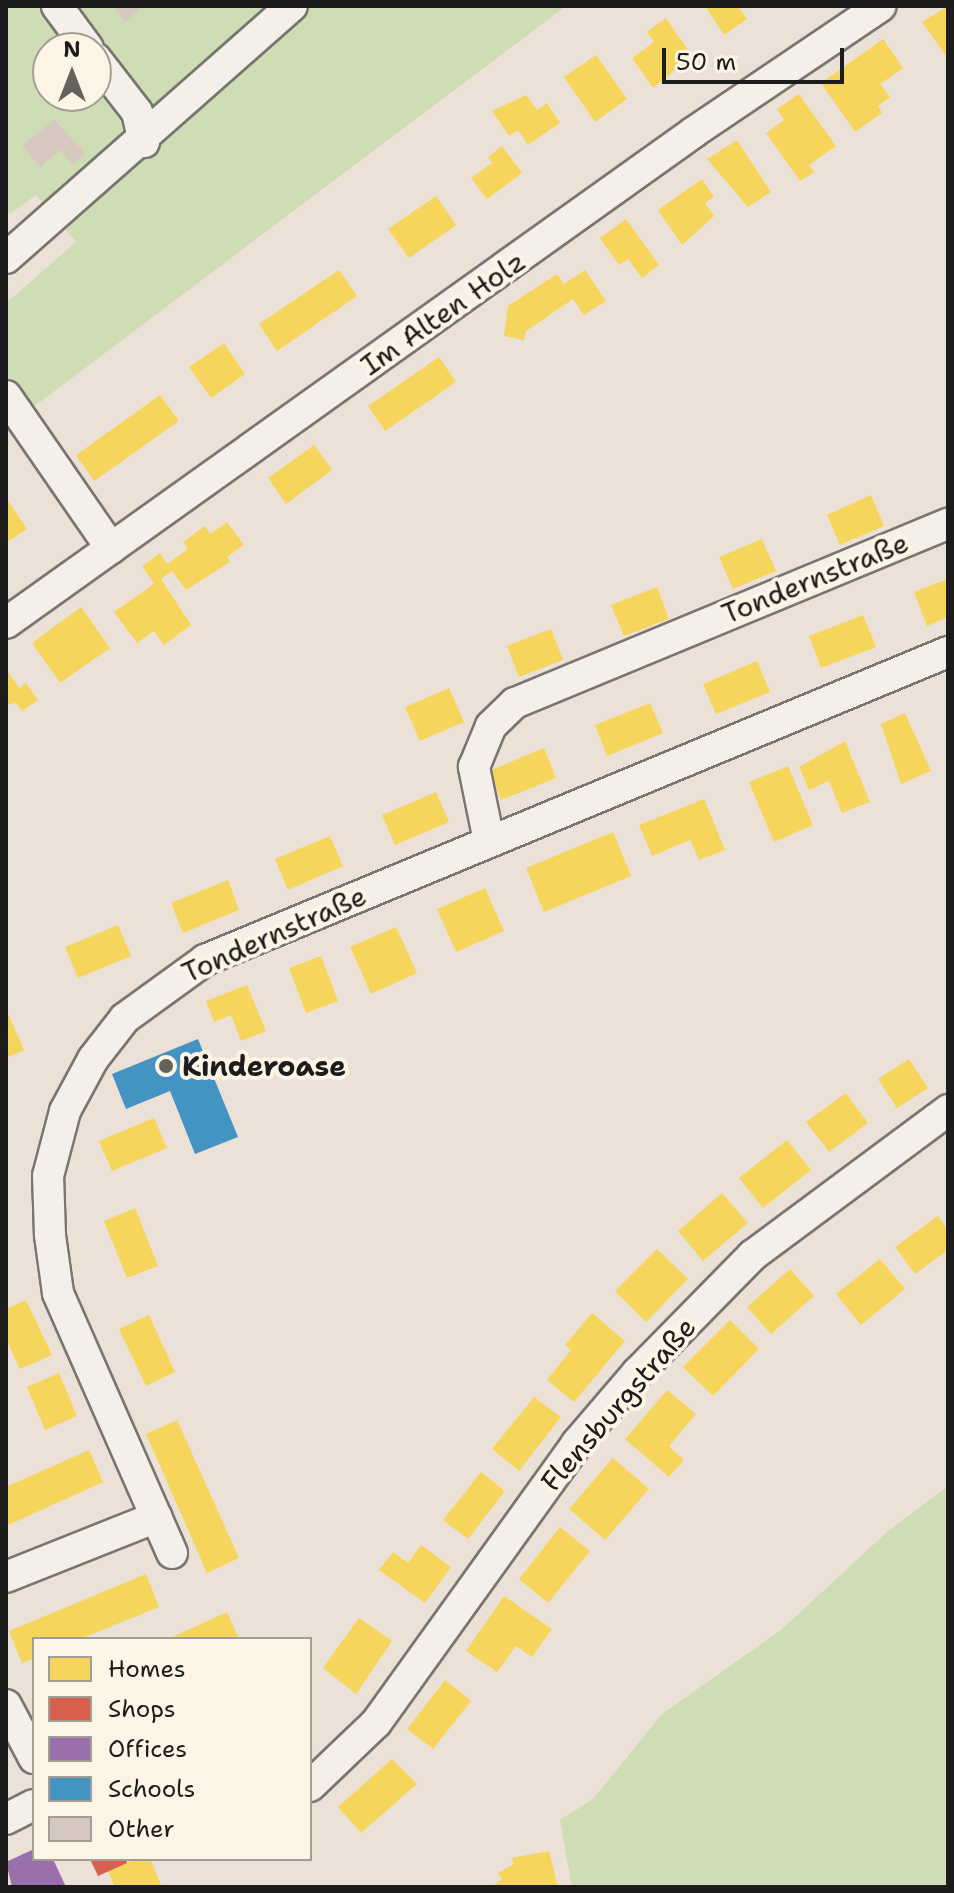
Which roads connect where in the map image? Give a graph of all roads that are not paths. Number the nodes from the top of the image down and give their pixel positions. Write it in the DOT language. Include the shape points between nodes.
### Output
graph roads {
  1 [pos="57,6"];
  2 [pos="292,6"];
  3 [pos="881,6"];
  4 [pos="76,32"];
  5 [pos="112,80"];
  6 [pos="144,142"];
  7 [pos="6,258"];
  8 [pos="6,396"];
  9 [pos="948,524"];
  10 [pos="111,548"];
  11 [pos="6,623"];
  12 [pos="948,652"];
  13 [pos="489,841"];
  14 [pos="948,1110"];
  15 [pos="157,1517"];
  16 [pos="172,1553"];
  17 [pos="6,1577"];
  18 [pos="6,1705"];
  19 [pos="32,1754"];
  20 [pos="312,1784"];
  21 [pos="32,1806"];
  22 [pos="6,1819"];
  1 -- 4 [label="street"];
  2 -- 6 [label="street"];
  3 -- 10 [label="street, Im Alten Holz" via="694,132"];
  5 -- 6 [label="street" via="137,112"];
  6 -- 7 [label="street"];
  8 -- 10 [label="street"];
  9 -- 13 [label="street, Tondernstraße" via="515,703 491,726 474,767"];
  10 -- 11 [label="street, Im Alten Holz"];
  12 -- 13 [label="street, Tondernstraße"];
  13 -- 15 [label="street, Tondernstraße" via="177,975 125,1018 93,1059 65,1111 48,1176 58,1293"];
  14 -- 20 [label="street, Flensburgstraße" via="753,1255 637,1373 577,1443 376,1723"];
  15 -- 16 [label="street, Tondernstraße"];
  15 -- 17 [label="street"];
  18 -- 19 [label="street"];
  21 -- 22 [label="street"];
}
